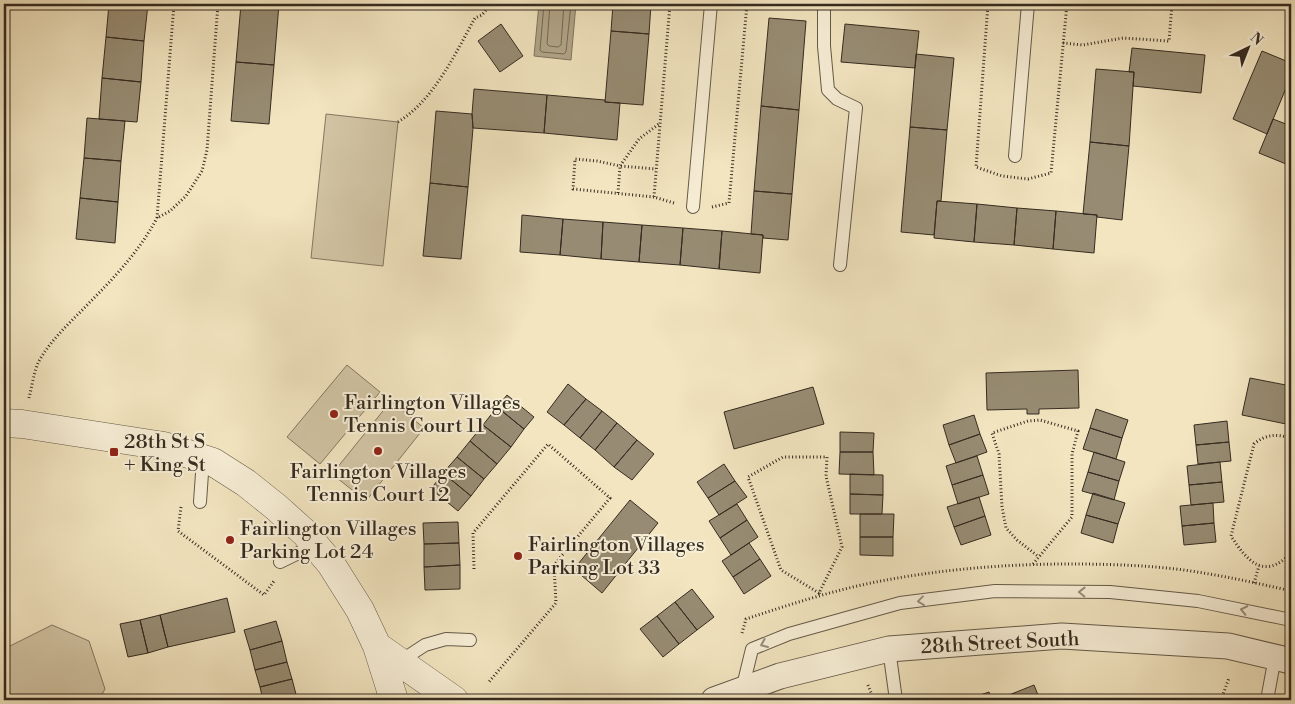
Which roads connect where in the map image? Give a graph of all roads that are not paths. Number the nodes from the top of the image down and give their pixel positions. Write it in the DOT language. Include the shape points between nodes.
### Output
graph roads {
  1 [pos="711,4"];
  2 [pos="824,4"];
  3 [pos="1028,4"];
  4 [pos="1015,156"];
  5 [pos="693,207"];
  6 [pos="840,264"];
  7 [pos="4,423"];
  8 [pos="203,459"];
  9 [pos="200,502"];
  10 [pos="315,545"];
  11 [pos="279,568"];
  12 [pos="1291,620"];
  13 [pos="470,640"];
  14 [pos="377,646"];
  15 [pos="889,649"];
  16 [pos="1283,659"];
  17 [pos="399,662"];
  18 [pos="742,690"];
  19 [pos="394,700"];
  20 [pos="454,700"];
  21 [pos="714,700"];
  22 [pos="896,700"];
  23 [pos="1267,700"];
  1 -- 5 [label="lane"];
  2 -- 6 [label="lane" via="828,90 837,99 856,108"];
  3 -- 4 [label="lane"];
  7 -- 8 [label="street" via="164,446"];
  8 -- 9 [label="lane"];
  8 -- 10 [label="street" via="246,483 276,506"];
  10 -- 11 [label="lane"];
  10 -- 14 [label="street" via="360,610"];
  12 -- 18 [label="lane, one-way" via="1198,601 1110,592 995,591 900,603 789,634 752,649"];
  13 -- 17 [label="lane" via="446,639 425,645"];
  14 -- 17 [label="street"];
  14 -- 19 [label="street"];
  15 -- 16 [label="street, 28th Street South" via="1062,636 1228,646"];
  15 -- 18 [label="street, 28th Street South" via="780,676"];
  15 -- 22 [label="lane"];
  16 -- 23 [label="lane"];
  17 -- 20 [label="street"];
  18 -- 21 [label="street, 28th Street South"];
}
